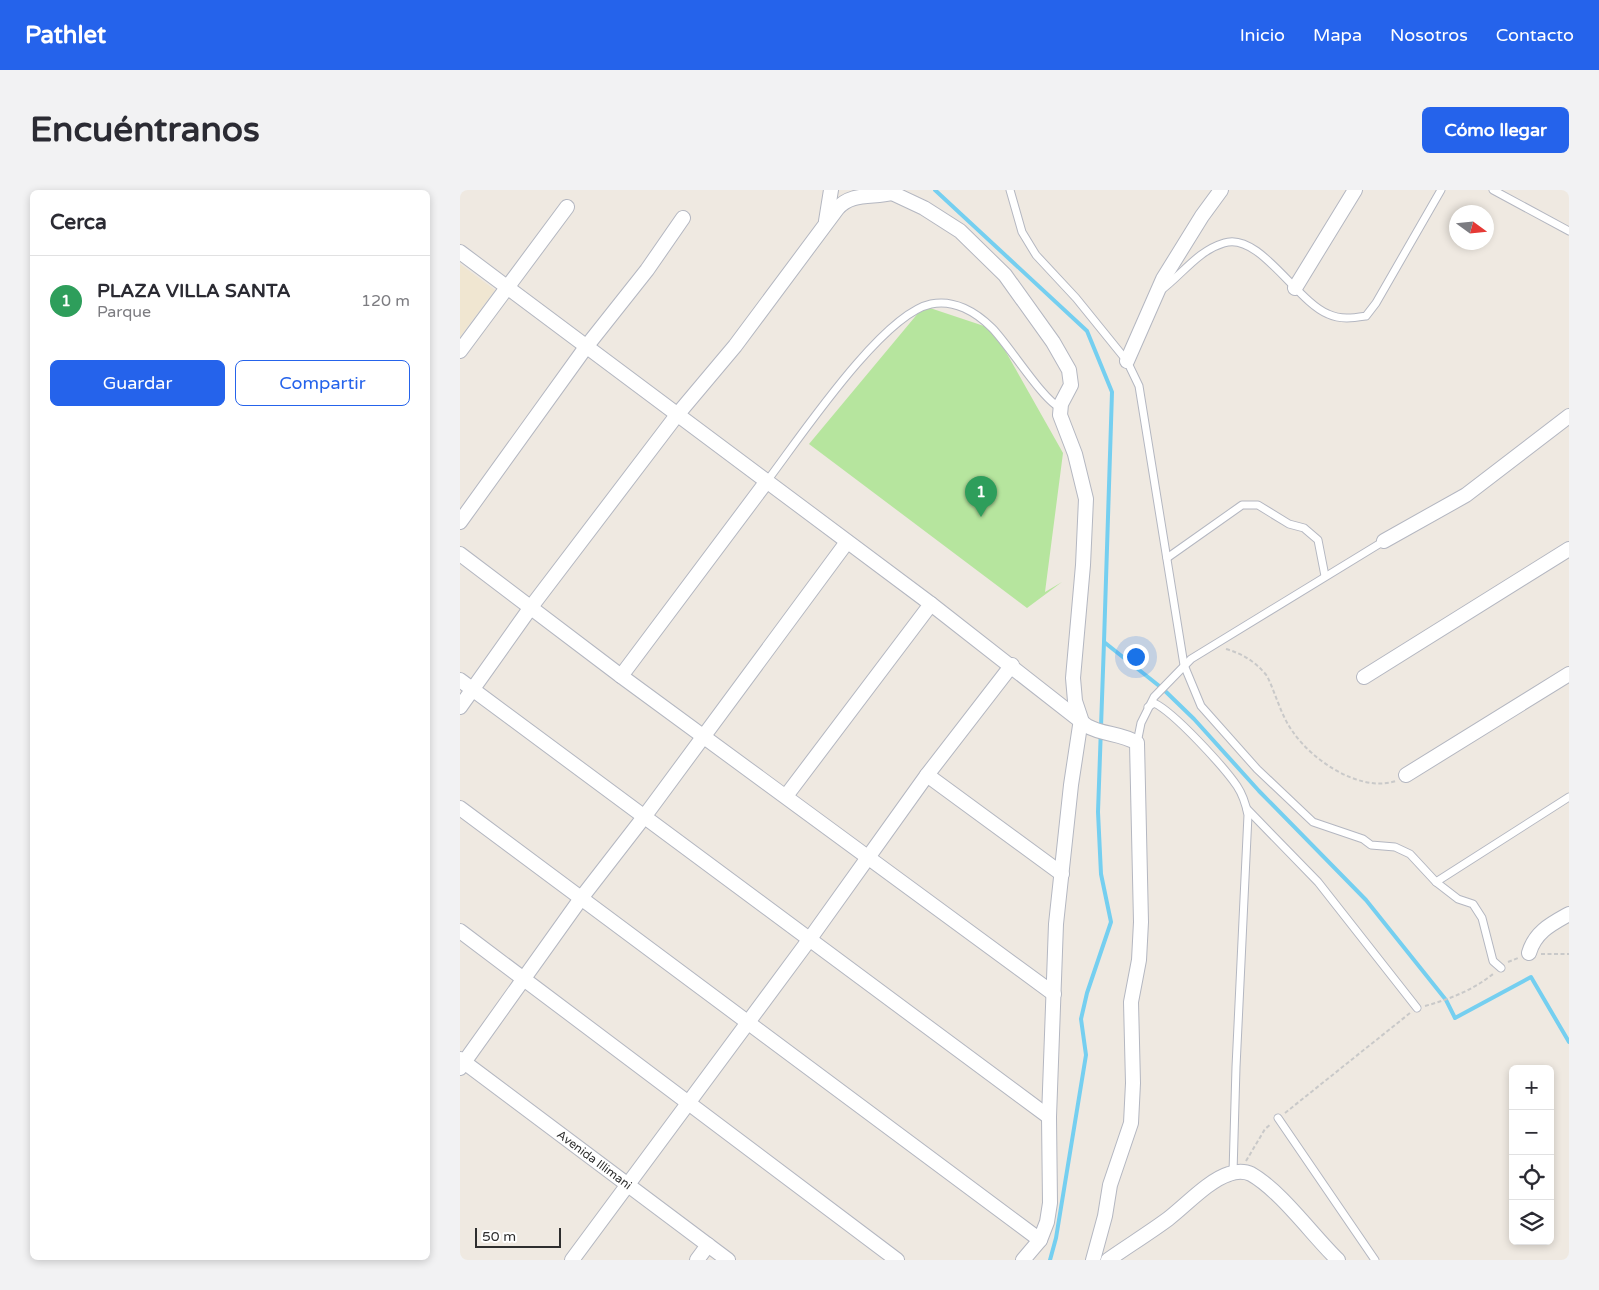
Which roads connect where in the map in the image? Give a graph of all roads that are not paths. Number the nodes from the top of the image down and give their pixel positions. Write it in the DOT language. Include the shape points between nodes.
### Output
graph roads {
  1 [pos="831,190"];
  2 [pos="1010,190"];
  3 [pos="1221,190"];
  4 [pos="1355,190"];
  5 [pos="1440,190"];
  6 [pos="1493,190"];
  7 [pos="892,192"];
  8 [pos="567,207"];
  9 [pos="683,218"];
  10 [pos="825,224"];
  11 [pos="1569,231"];
  12 [pos="460,252"];
  13 [pos="507,288"];
  14 [pos="1295,288"];
  15 [pos="1157,294"];
  16 [pos="586,347"];
  17 [pos="460,351"];
  18 [pos="1127,361"];
  19 [pos="1061,408"];
  20 [pos="677,415"];
  21 [pos="1569,416"];
  22 [pos="767,481"];
  23 [pos="460,522"];
  24 [pos="1384,541"];
  25 [pos="847,542"];
  26 [pos="1569,549"];
  27 [pos="460,554"];
  28 [pos="1167,558"];
  29 [pos="1325,576"];
  30 [pos="931,604"];
  31 [pos="531,607"];
  32 [pos="1012,665"];
  33 [pos="1184,665"];
  34 [pos="1569,674"];
  35 [pos="621,676"];
  36 [pos="1364,678"];
  37 [pos="460,680"];
  38 [pos="473,690"];
  39 [pos="460,707"];
  40 [pos="1148,707"];
  41 [pos="1081,719"];
  42 [pos="703,736"];
  43 [pos="1137,743"];
  44 [pos="927,775"];
  45 [pos="1406,775"];
  46 [pos="786,796"];
  47 [pos="1569,798"];
  48 [pos="460,808"];
  49 [pos="1246,808"];
  50 [pos="644,817"];
  51 [pos="868,857"];
  52 [pos="1062,874"];
  53 [pos="1436,882"];
  54 [pos="582,896"];
  55 [pos="1569,914"];
  56 [pos="460,931"];
  57 [pos="809,940"];
  58 [pos="1529,953"];
  59 [pos="1501,968"];
  60 [pos="523,978"];
  61 [pos="1054,994"];
  62 [pos="1417,1008"];
  63 [pos="748,1020"];
  64 [pos="461,1063"];
  65 [pos="688,1100"];
  66 [pos="1049,1117"];
  67 [pos="1278,1118"];
  68 [pos="1236,1172"];
  69 [pos="629,1184"];
  70 [pos="1040,1240"];
  71 [pos="708,1245"];
  72 [pos="572,1260"];
  73 [pos="697,1260"];
  74 [pos="728,1260"];
  75 [pos="897,1260"];
  76 [pos="1023,1260"];
  77 [pos="1093,1260"];
  78 [pos="1108,1260"];
  79 [pos="1338,1260"];
  80 [pos="1375,1260"];
  1 -- 10 [label="street"];
  2 -- 18 [label="lane" via="1022,232 1036,254"];
  3 -- 15 [label="street" via="1197,224"];
  4 -- 14 [label="street"];
  5 -- 14 [label="lane" via="1366,316 1348,319 1329,315 1310,304"];
  6 -- 11 [label="lane"];
  7 -- 10 [label="street" via="846,200"];
  7 -- 19 [label="street" via="960,231 1005,275 1053,342 1068,370 1071,385"];
  8 -- 13 [label="street"];
  9 -- 16 [label="street"];
  10 -- 20 [label="street" via="734,346"];
  12 -- 13 [label="street"];
  13 -- 16 [label="street"];
  13 -- 17 [label="street"];
  14 -- 15 [label="lane" via="1264,255 1245,245 1226,242 1200,254 1176,280"];
  15 -- 18 [label="street"];
  16 -- 20 [label="street"];
  16 -- 23 [label="street"];
  18 -- 28 [label="lane" via="1139,386"];
  19 -- 22 [label="lane" via="1049,401 985,322 956,305 931,304 903,318 869,349"];
  19 -- 41 [label="street" via="1060,415 1075,454 1086,499 1073,678"];
  20 -- 22 [label="street"];
  20 -- 31 [label="street"];
  21 -- 24 [label="street" via="1466,495"];
  22 -- 25 [label="street"];
  22 -- 35 [label="street"];
  24 -- 29 [label="lane"];
  25 -- 30 [label="street"];
  25 -- 42 [label="street"];
  26 -- 36 [label="street"];
  27 -- 31 [label="street"];
  28 -- 29 [label="lane" via="1242,505 1258,505 1289,524 1304,528 1318,540"];
  28 -- 33 [label="lane"];
  29 -- 33 [label="lane"];
  30 -- 32 [label="street"];
  30 -- 46 [label="street"];
  31 -- 35 [label="street"];
  31 -- 38 [label="street"];
  32 -- 41 [label="street"];
  32 -- 44 [label="street"];
  33 -- 40 [label="lane"];
  33 -- 53 [label="lane" via="1201,706 1257,769 1313,822 1364,839 1371,845 1395,847 1410,854"];
  34 -- 45 [label="street"];
  35 -- 42 [label="street"];
  37 -- 38 [label="street"];
  38 -- 39 [label="street"];
  38 -- 50 [label="street"];
  40 -- 43 [label="lane"];
  40 -- 49 [label="lane" via="1154,703 1172,714 1232,780"];
  41 -- 43 [label="street" via="1100,733 1124,736"];
  41 -- 52 [label="street"];
  42 -- 46 [label="street"];
  42 -- 50 [label="street"];
  43 -- 77 [label="street" via="1141,922 1139,960 1131,1002 1131,1123 1110,1186"];
  44 -- 51 [label="street"];
  44 -- 52 [label="street"];
  46 -- 51 [label="street"];
  47 -- 53 [label="lane"];
  48 -- 54 [label="street"];
  49 -- 62 [label="lane" via="1318,882"];
  49 -- 68 [label="lane" via="1247,849 1236,1066"];
  50 -- 54 [label="street"];
  50 -- 57 [label="street"];
  51 -- 57 [label="street"];
  51 -- 61 [label="street"];
  52 -- 61 [label="street" via="1056,924"];
  53 -- 59 [label="lane" via="1458,900 1472,904 1482,918 1493,961"];
  54 -- 60 [label="street"];
  54 -- 63 [label="street"];
  55 -- 58 [label="street" via="1539,934"];
  56 -- 60 [label="street"];
  57 -- 63 [label="street"];
  57 -- 66 [label="street"];
  60 -- 64 [label="street"];
  60 -- 65 [label="street"];
  61 -- 66 [label="street"];
  63 -- 65 [label="street"];
  63 -- 70 [label="street"];
  64 -- 69 [label="street, Avenida Illimani"];
  65 -- 69 [label="street"];
  65 -- 75 [label="street"];
  66 -- 70 [label="street" via="1050,1202"];
  67 -- 80 [label="lane"];
  68 -- 78 [label="street" via="1212,1184 1166,1221"];
  68 -- 79 [label="street" via="1250,1174 1260,1181"];
  69 -- 71 [label="street, Avenida Illimani"];
  69 -- 72 [label="street"];
  70 -- 76 [label="street"];
  71 -- 73 [label="street"];
  71 -- 74 [label="street, Avenida Illimani"];
}
